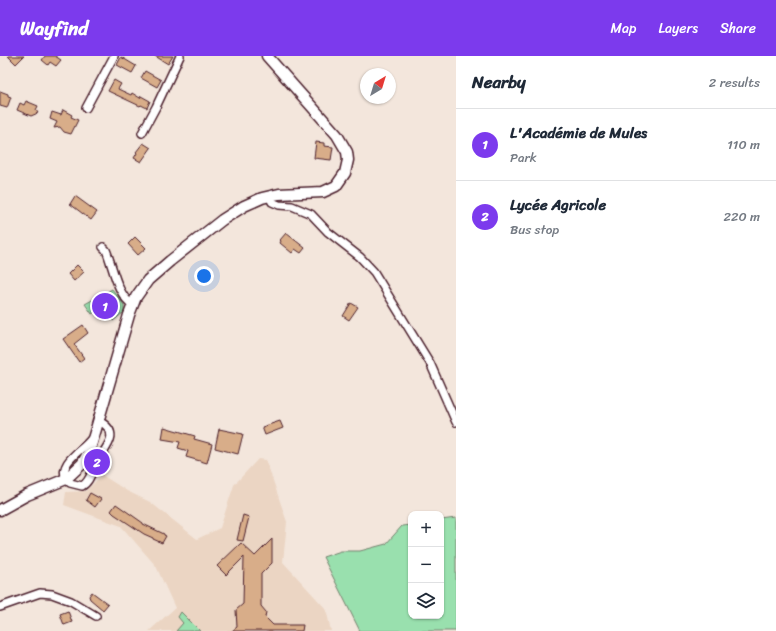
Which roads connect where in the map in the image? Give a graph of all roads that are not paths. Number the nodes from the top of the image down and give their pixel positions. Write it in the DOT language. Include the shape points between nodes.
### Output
graph roads {
  1 [pos="114,56"];
  2 [pos="180,56"];
  3 [pos="267,56"];
  4 [pos="272,56"];
  5 [pos="300,93"];
  6 [pos="86,108"];
  7 [pos="142,133"];
  8 [pos="269,196"];
  9 [pos="103,247"];
  10 [pos="133,305"];
  11 [pos="456,422"];
  12 [pos="98,425"];
  13 [pos="66,479"];
  14 [pos="0,510"];
  15 [pos="0,607"];
  16 [pos="96,616"];
  1 -- 6 [label="street"];
  2 -- 7 [label="street"];
  3 -- 5 [label="street"];
  4 -- 5 [label="street"];
  5 -- 8 [label="street" via="344,145 348,160 346,174 330,190"];
  8 -- 10 [label="street" via="253,201 233,213 170,261 148,280"];
  8 -- 11 [label="street" via="272,202 292,206 311,214 374,272 430,363"];
  9 -- 10 [label="street" via="127,301"];
  10 -- 12 [label="street"];
  12 -- 13 [label="street" via="86,458"];
  12 -- 13 [label="street" via="105,424 110,430 111,438 107,447 85,484 75,485"];
  13 -- 14 [label="street"];
  15 -- 16 [label="street" via="40,593 52,594 72,601"];
}
